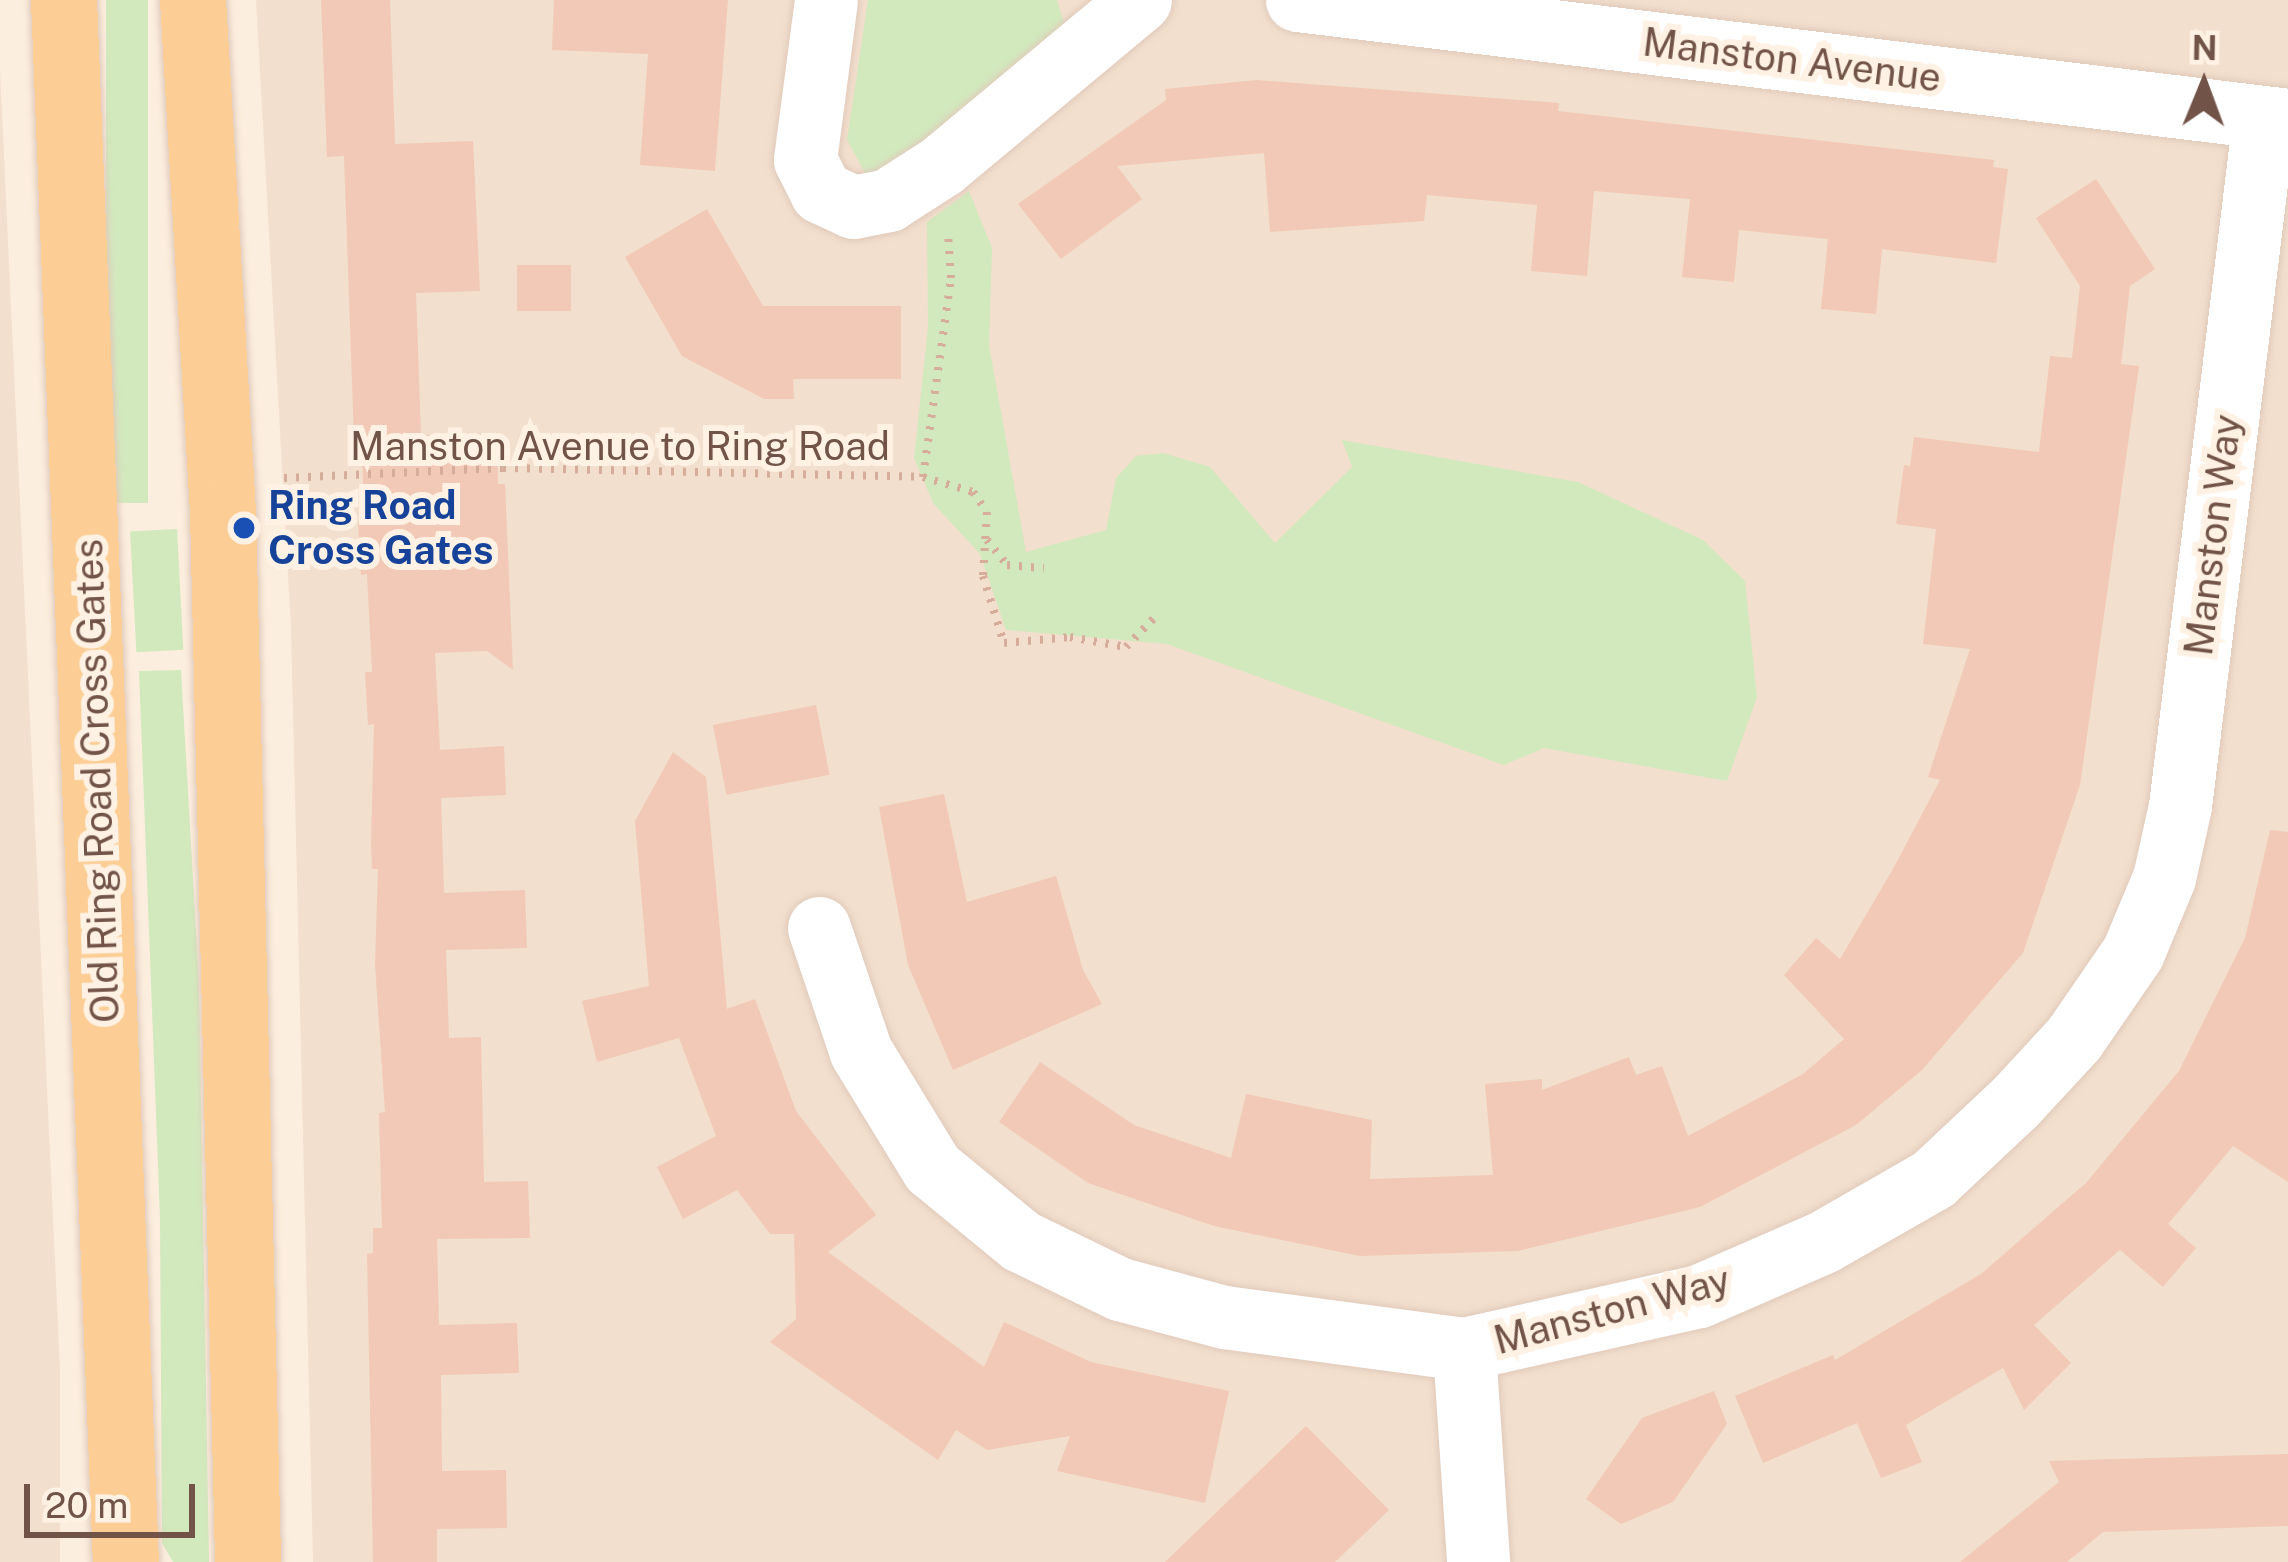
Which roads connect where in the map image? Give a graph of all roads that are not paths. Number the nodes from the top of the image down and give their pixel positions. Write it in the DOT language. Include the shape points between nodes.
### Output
graph roads {
  1 [pos="64,0"];
  2 [pos="193,0"];
  3 [pos="826,0"];
  4 [pos="1140,0"];
  5 [pos="1297,0"];
  6 [pos="2276,119"];
  7 [pos="819,928"];
  8 [pos="1464,1349"];
  9 [pos="126,1562"];
  10 [pos="248,1562"];
  11 [pos="1478,1562"];
  1 -- 9 [label="main road, Old Ring Road Cross Gates"];
  2 -- 10 [label="main road" via="220,481"];
  3 -- 4 [label="street" via="806,143 811,177 836,202 871,207 941,166"];
  5 -- 6 [label="street, Manston Avenue"];
  6 -- 8 [label="street, Manston Way" via="2180,806 2164,878 2133,952 2074,1038 1933,1179 1823,1242 1699,1296"];
  7 -- 8 [label="street, Manston Way" via="861,1052 892,1113 932,1168 1021,1241 1120,1289 1224,1317"];
  8 -- 11 [label="street"];
}
